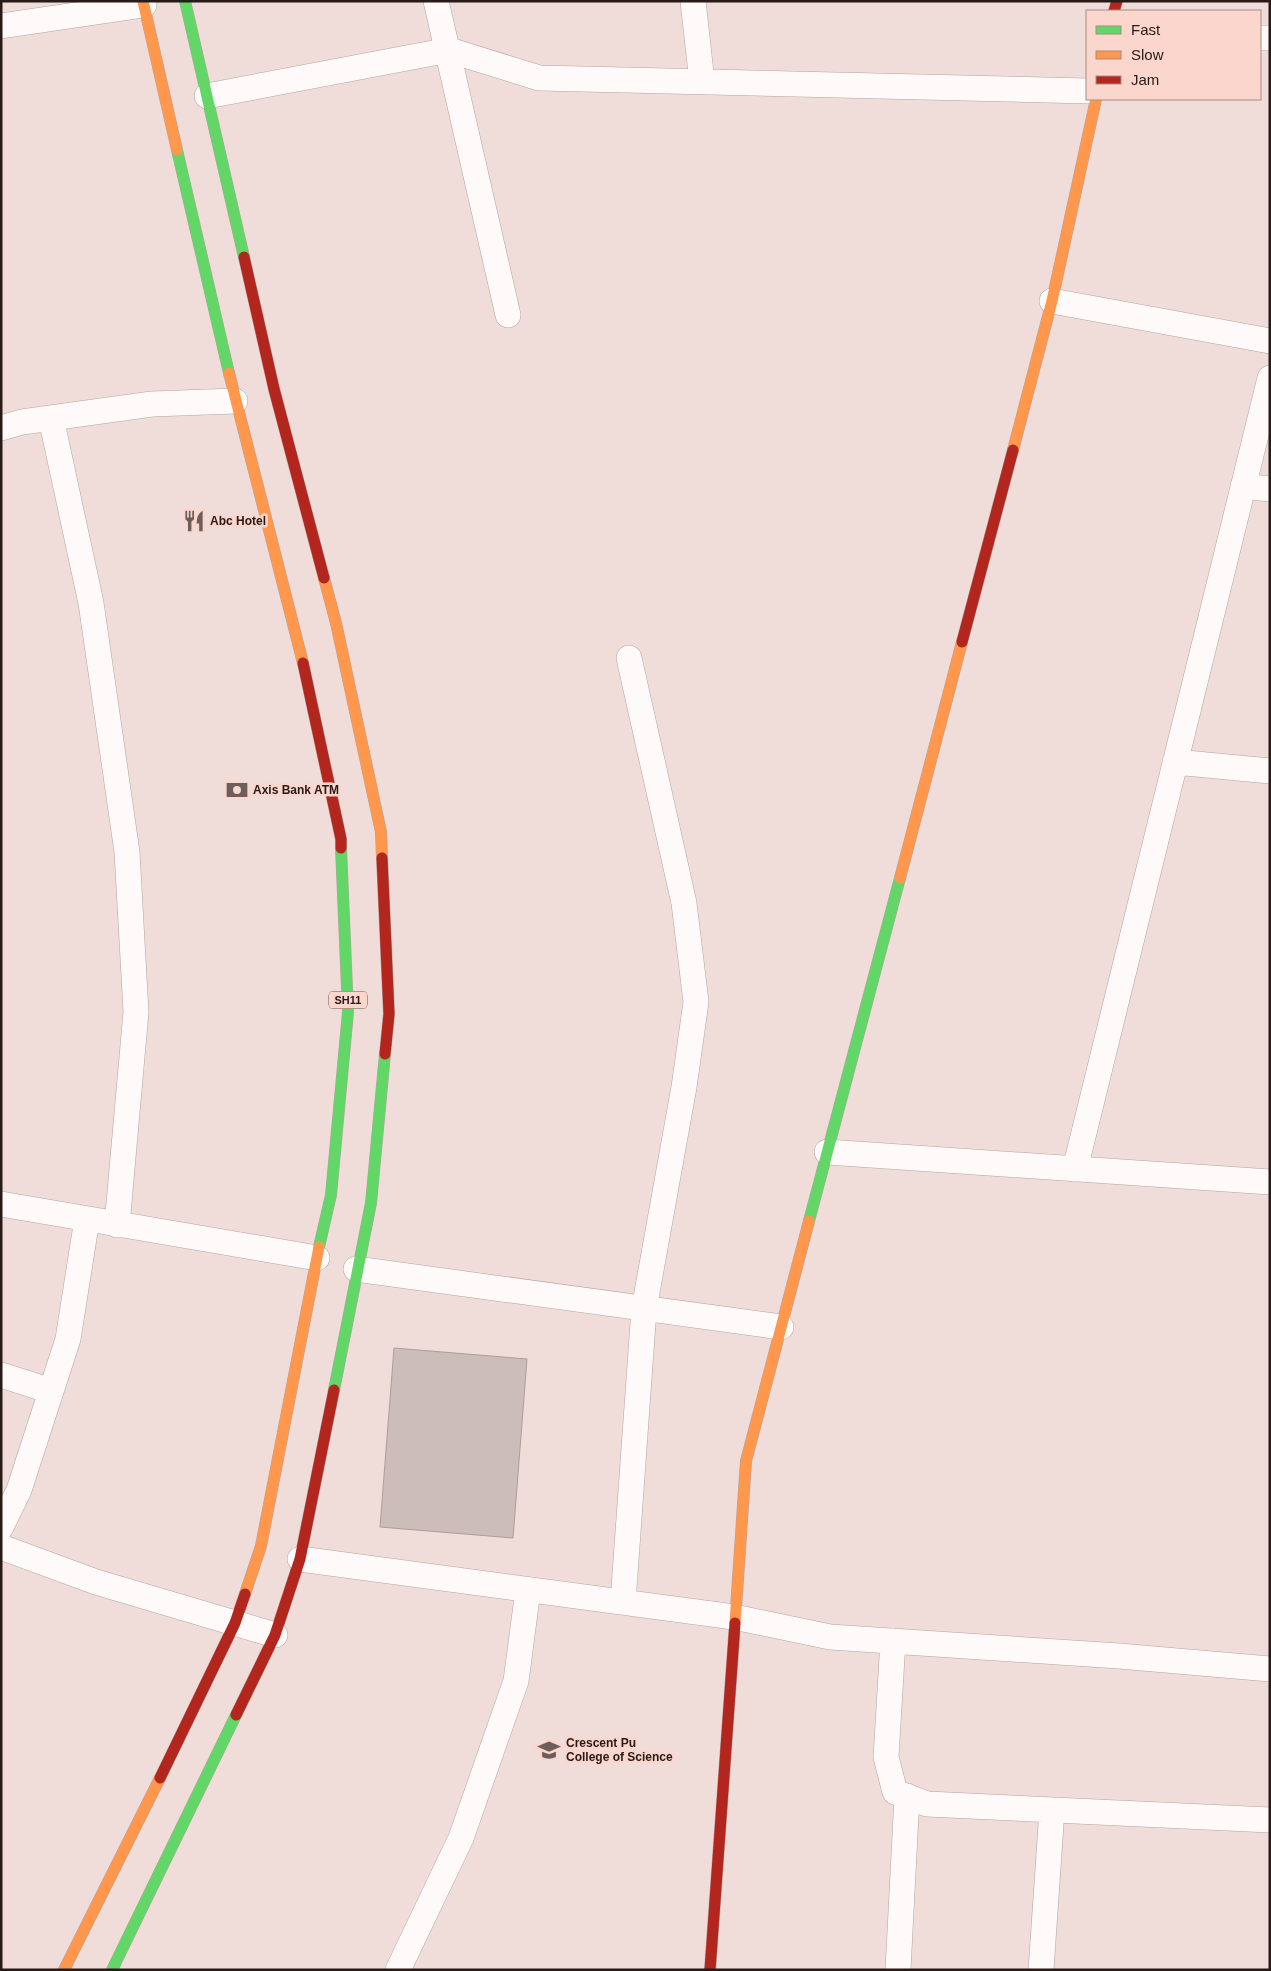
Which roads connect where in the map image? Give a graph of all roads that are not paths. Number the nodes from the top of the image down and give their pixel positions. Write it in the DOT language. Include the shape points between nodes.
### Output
graph roads {
  1 [pos="185,1"];
  2 [pos="436,1"];
  3 [pos="692,1"];
  4 [pos="143,3"];
  5 [pos="1,26"];
  6 [pos="449,50"];
  7 [pos="702,82"];
  8 [pos="1086,91"];
  9 [pos="207,96"];
  10 [pos="1096,100"];
  11 [pos="1052,301"];
  12 [pos="508,315"];
  13 [pos="1270,341"];
  14 [pos="1270,378"];
  15 [pos="235,401"];
  16 [pos="51,418"];
  17 [pos="1,428"];
  18 [pos="1243,486"];
  19 [pos="1270,489"];
  20 [pos="628,658"];
  21 [pos="1176,762"];
  22 [pos="1270,771"];
  23 [pos="827,1152"];
  24 [pos="1075,1169"];
  25 [pos="1270,1182"];
  26 [pos="1,1204"];
  27 [pos="87,1219"];
  28 [pos="117,1225"];
  29 [pos="317,1258"];
  30 [pos="356,1269"];
  31 [pos="644,1309"];
  32 [pos="781,1327"];
  33 [pos="1,1375"];
  34 [pos="51,1391"];
  35 [pos="1,1528"];
  36 [pos="1,1548"];
  37 [pos="300,1559"];
  38 [pos="528,1590"];
  39 [pos="623,1602"];
  40 [pos="734,1617"];
  41 [pos="235,1623"];
  42 [pos="276,1635"];
  43 [pos="893,1641"];
  44 [pos="1270,1669"];
  45 [pos="907,1796"];
  46 [pos="1052,1810"];
  47 [pos="1270,1820"];
  48 [pos="64,1970"];
  49 [pos="112,1970"];
  50 [pos="398,1970"];
  51 [pos="710,1970"];
  52 [pos="898,1970"];
  53 [pos="1041,1970"];
  1 -- 9 [label="main road"];
  2 -- 6 [label="street"];
  3 -- 7 [label="street"];
  4 -- 5 [label="street"];
  4 -- 15 [label="main road, SH11"];
  6 -- 7 [label="street" via="539,78"];
  6 -- 9 [label="street"];
  6 -- 12 [label="street"];
  7 -- 8 [label="street"];
  9 -- 30 [label="main road" via="274,389 336,623 381,832 389,1014 371,1203"];
  10 -- 11 [label="main road"];
  11 -- 13 [label="street"];
  11 -- 23 [label="main road"];
  14 -- 18 [label="street"];
  15 -- 16 [label="street" via="152,404"];
  15 -- 29 [label="main road, SH11" via="297,636 341,839 348,1012 331,1195"];
  16 -- 17 [label="street"];
  16 -- 28 [label="street" via="91,602 127,852 136,1012"];
  18 -- 19 [label="street"];
  18 -- 21 [label="street"];
  20 -- 31 [label="street" via="684,903 696,1002"];
  21 -- 22 [label="street"];
  21 -- 24 [label="street"];
  23 -- 24 [label="street"];
  23 -- 32 [label="main road"];
  24 -- 25 [label="street"];
  26 -- 27 [label="street"];
  27 -- 28 [label="street"];
  27 -- 34 [label="street" via="68,1339"];
  28 -- 29 [label="street"];
  29 -- 41 [label="main road, SH11" via="261,1546"];
  30 -- 31 [label="street"];
  30 -- 37 [label="main road"];
  31 -- 32 [label="street"];
  31 -- 39 [label="street"];
  32 -- 40 [label="main road" via="746,1460"];
  33 -- 34 [label="street"];
  34 -- 35 [label="street" via="19,1490"];
  36 -- 41 [label="street" via="96,1582"];
  37 -- 38 [label="street"];
  37 -- 42 [label="main road"];
  38 -- 39 [label="street"];
  38 -- 50 [label="street" via="516,1681 461,1838"];
  39 -- 40 [label="street"];
  40 -- 43 [label="street" via="830,1638"];
  40 -- 51 [label="main road"];
  41 -- 42 [label="street"];
  41 -- 48 [label="main road, SH11"];
  42 -- 49 [label="main road"];
  43 -- 44 [label="street"];
  43 -- 45 [label="street" via="886,1757 895,1792"];
  45 -- 46 [label="street" via="927,1804"];
  45 -- 52 [label="street"];
  46 -- 47 [label="street"];
  46 -- 53 [label="street"];
}
